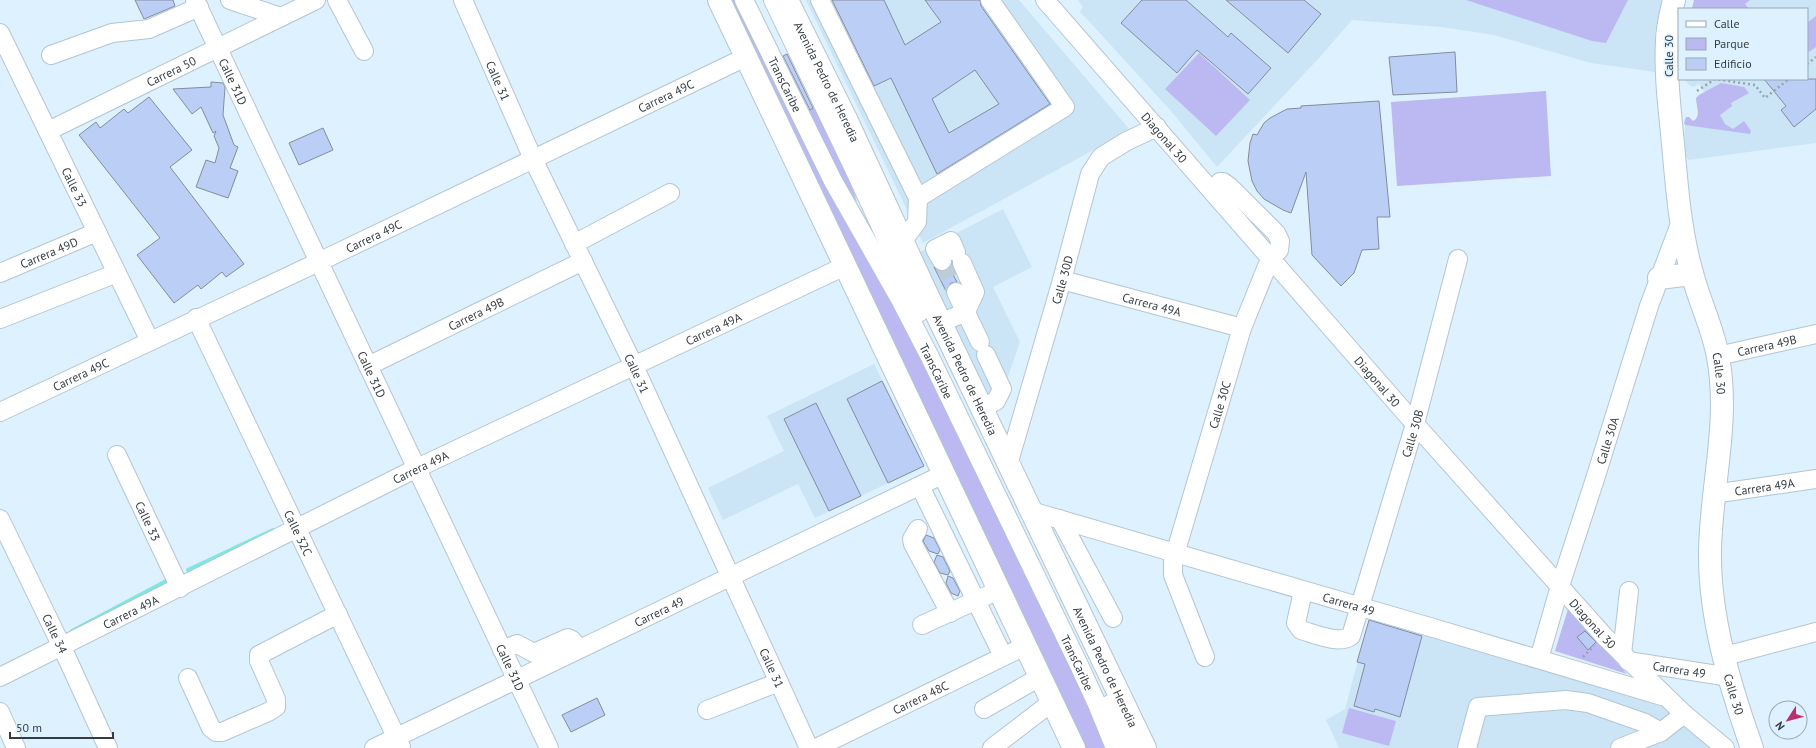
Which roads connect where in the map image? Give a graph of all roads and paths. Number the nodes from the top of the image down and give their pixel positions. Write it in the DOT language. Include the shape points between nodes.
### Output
graph roads {
  1 [pos="230,0"];
  2 [pos="316,0"];
  3 [pos="337,0"];
  4 [pos="463,0"];
  5 [pos="719,0"];
  6 [pos="744,0"];
  7 [pos="773,0"];
  8 [pos="787,0"];
  9 [pos="820,0"];
  10 [pos="990,0"];
  11 [pos="1045,0"];
  12 [pos="1674,0"];
  13 [pos="197,4"];
  14 [pos="281,17"];
  15 [pos="0,32"];
  16 [pos="218,48"];
  17 [pos="364,51"];
  18 [pos="51,55"];
  19 [pos="746,57"];
  20 [pos="1816,57"];
  21 [pos="1808,63"];
  22 [pos="1713,80"];
  23 [pos="1727,80"];
  24 [pos="1788,80"];
  25 [pos="1697,91"];
  26 [pos="1157,127"];
  27 [pos="48,131"];
  28 [pos="533,159"];
  29 [pos="670,193"];
  30 [pos="918,198"];
  31 [pos="1680,224"];
  32 [pos="97,232"];
  33 [pos="902,242"];
  34 [pos="574,244"];
  35 [pos="953,259"];
  36 [pos="1270,259"];
  37 [pos="1458,259"];
  38 [pos="582,261"];
  39 [pos="319,262"];
  40 [pos="844,266"];
  41 [pos="0,273"];
  42 [pos="117,273"];
  43 [pos="1692,274"];
  44 [pos="1659,278"];
  45 [pos="1062,280"];
  46 [pos="956,292"];
  47 [pos="966,312"];
  48 [pos="196,318"];
  49 [pos="0,319"];
  50 [pos="940,323"];
  51 [pos="1242,328"];
  52 [pos="1816,334"];
  53 [pos="150,340"];
  54 [pos="985,354"];
  55 [pos="1718,356"];
  56 [pos="368,366"];
  57 [pos="634,366"];
  58 [pos="965,375"];
  59 [pos="981,408"];
  60 [pos="0,412"];
  61 [pos="1415,424"];
  62 [pos="117,455"];
  63 [pos="1008,465"];
  64 [pos="417,469"];
  65 [pos="944,474"];
  66 [pos="1816,479"];
  67 [pos="920,486"];
  68 [pos="1713,494"];
  69 [pos="960,508"];
  70 [pos="1031,511"];
  71 [pos="0,519"];
  72 [pos="1060,519"];
  73 [pos="928,524"];
  74 [pos="296,528"];
  75 [pos="1176,552"];
  76 [pos="731,577"];
  77 [pos="1560,586"];
  78 [pos="180,588"];
  79 [pos="999,590"];
  80 [pos="1303,591"];
  81 [pos="1629,592"];
  82 [pos="976,601"];
  83 [pos="1361,606"];
  84 [pos="950,612"];
  85 [pos="338,614"];
  86 [pos="1113,618"];
  87 [pos="922,625"];
  88 [pos="1816,632"];
  89 [pos="1598,642"];
  90 [pos="1025,646"];
  91 [pos="62,647"];
  92 [pos="579,649"];
  93 [pos="502,650"];
  94 [pos="1003,656"];
  95 [pos="1724,656"];
  96 [pos="1205,657"];
  97 [pos="1625,658"];
  98 [pos="1540,659"];
  99 [pos="1580,659"];
  100 [pos="0,677"];
  101 [pos="1040,677"];
  102 [pos="1730,677"];
  103 [pos="188,678"];
  104 [pos="516,679"];
  105 [pos="779,682"];
  106 [pos="1666,697"];
  107 [pos="1052,702"];
  108 [pos="984,708"];
  109 [pos="707,710"];
  110 [pos="0,712"];
  111 [pos="1684,714"];
  112 [pos="1661,732"];
  113 [pos="398,743"];
  114 [pos="16,748"];
  115 [pos="108,748"];
  116 [pos="374,748"];
  117 [pos="549,748"];
  118 [pos="809,748"];
  119 [pos="816,748"];
  120 [pos="992,748"];
  121 [pos="1074,748"];
  122 [pos="1114,748"];
  123 [pos="1130,748"];
  124 [pos="1145,748"];
  125 [pos="1467,748"];
  126 [pos="1620,748"];
  127 [pos="1725,748"];
  128 [pos="1752,748"];
  1 -- 14 [label="street"];
  2 -- 14 [label="street, Carrera 50"];
  3 -- 17 [label="street"];
  4 -- 28 [label="street, Calle 31"];
  5 -- 19 [label="main road"];
  6 -- 122 [label="street, TransCaribe" via="833,181 931,359 1082,671"];
  7 -- 123 [label="street, TransCaribe" via="860,180 920,313"];
  8 -- 33 [label="main road, Avenida Pedro de Heredia" via="847,121"];
  9 -- 30 [label="street"];
  10 -- 30 [label="street" via="1066,107"];
  11 -- 26 [label="street, Diagonal 30"];
  12 -- 31 [label="main road, Calle 30" via="1666,42"];
  13 -- 16 [label="street, Calle 31D"];
  13 -- 18 [label="street" via="149,29 112,33"];
  14 -- 16 [label="street, Carrera 50"];
  15 -- 27 [label="street, Calle 33"];
  16 -- 27 [label="street, Carrera 50"];
  16 -- 39 [label="street, Calle 31D"];
  19 -- 28 [label="street, Carrera 49C"];
  19 -- 40 [label="main road"];
  20 -- 21 [label="path"];
  22 -- 25 [label="path"];
  23 -- 24 [label="path" via="1754,85 1765,98"];
  26 -- 36 [label="street, Diagonal 30"];
  26 -- 45 [label="street, Calle 30D" via="1127,141 1101,157 1095,165 1090,174"];
  27 -- 32 [label="street, Calle 33"];
  28 -- 34 [label="street, Calle 31"];
  28 -- 39 [label="street, Carrera 49C"];
  29 -- 34 [label="street"];
  30 -- 33 [label="street" via="917,222"];
  31 -- 43 [label="main road, Calle 30"];
  31 -- 44 [label="street, Calle 30A"];
  32 -- 41 [label="street, Carrera 49D"];
  32 -- 42 [label="street, Calle 33"];
  33 -- 50 [label="main road, Avenida Pedro de Heredia"];
  34 -- 38 [label="street, Calle 31"];
  35 -- 47 [label="street" via="975,292"];
  36 -- 51 [label="street, Calle 30C"];
  36 -- 61 [label="street, Diagonal 30"];
  37 -- 61 [label="street, Calle 30B"];
  38 -- 56 [label="street, Carrera 49B"];
  38 -- 57 [label="street, Calle 31"];
  39 -- 48 [label="street, Carrera 49C"];
  39 -- 56 [label="street, Calle 31D"];
  40 -- 57 [label="street, Carrera 49A"];
  40 -- 65 [label="main road"];
  42 -- 49 [label="street"];
  42 -- 53 [label="street, Calle 33"];
  43 -- 44 [label="main road"];
  43 -- 55 [label="main road, Calle 30"];
  44 -- 77 [label="street, Calle 30A"];
  45 -- 51 [label="street, Carrera 49A"];
  45 -- 63 [label="street, Calle 30D"];
  46 -- 47 [label="street"];
  47 -- 50 [label="street"];
  47 -- 54 [label="street"];
  48 -- 53 [label="street, Carrera 49C"];
  48 -- 74 [label="street, Calle 32C"];
  50 -- 58 [label="main road, Avenida Pedro de Heredia"];
  51 -- 75 [label="street, Calle 30C"];
  52 -- 55 [label="street, Carrera 49B"];
  53 -- 60 [label="street, Carrera 49C"];
  54 -- 58 [label="street"];
  54 -- 59 [label="street" via="1002,389 996,401"];
  55 -- 68 [label="main road, Calle 30" via="1722,418"];
  56 -- 64 [label="street, Calle 31D"];
  57 -- 64 [label="street, Carrera 49A"];
  57 -- 76 [label="street, Calle 31"];
  58 -- 59 [label="main road, Avenida Pedro de Heredia"];
  59 -- 63 [label="main road, Avenida Pedro de Heredia"];
  61 -- 77 [label="street, Diagonal 30"];
  61 -- 83 [label="street, Calle 30B"];
  62 -- 78 [label="street, Calle 33"];
  63 -- 70 [label="main road, Avenida Pedro de Heredia"];
  64 -- 74 [label="street, Carrera 49A"];
  64 -- 93 [label="street, Calle 31D"];
  65 -- 67 [label="street, Carrera 49"];
  65 -- 69 [label="main road"];
  66 -- 68 [label="street, Carrera 49A"];
  67 -- 73 [label="street"];
  67 -- 76 [label="street, Carrera 49"];
  68 -- 95 [label="main road, Calle 30" via="1710,567 1716,620"];
  69 -- 73 [label="street"];
  69 -- 79 [label="main road"];
  70 -- 72 [label="street, Carrera 49"];
  70 -- 124 [label="main road, Avenida Pedro de Heredia"];
  71 -- 91 [label="street, Calle 34"];
  72 -- 75 [label="street, Carrera 49"];
  72 -- 86 [label="street"];
  73 -- 82 [label="street"];
  73 -- 84 [label="street" via="912,540 913,544"];
  74 -- 78 [label="street, Carrera 49A"];
  74 -- 85 [label="street, Calle 32C"];
  75 -- 80 [label="street, Carrera 49"];
  75 -- 96 [label="street, Calle 30C" via="1173,575"];
  76 -- 92 [label="street, Carrera 49"];
  76 -- 105 [label="street, Calle 31"];
  77 -- 97 [label="street, Diagonal 30"];
  77 -- 98 [label="street, Calle 30A"];
  78 -- 91 [label="street, Carrera 49A"];
  79 -- 82 [label="street"];
  79 -- 90 [label="main road"];
  80 -- 83 [label="street, Carrera 49"];
  80 -- 83 [label="street, Calle 30B" via="1296,623 1298,627 1338,640 1346,640 1351,636"];
  81 -- 97 [label="street"];
  82 -- 84 [label="street"];
  82 -- 94 [label="street"];
  83 -- 98 [label="street, Carrera 49"];
  84 -- 87 [label="street"];
  85 -- 103 [label="street" via="259,655 259,661 276,699 276,707 222,732 216,732 211,728"];
  85 -- 113 [label="street, Calle 32C"];
  88 -- 95 [label="street"];
  89 -- 99 [label="path"];
  90 -- 94 [label="street, Carrera 48C"];
  90 -- 101 [label="main road"];
  91 -- 100 [label="street, Carrera 49A"];
  91 -- 115 [label="street, Calle 34"];
  92 -- 93 [label="street" via="568,638 534,653 517,644"];
  92 -- 104 [label="street, Carrera 49"];
  93 -- 104 [label="street, Calle 31D"];
  94 -- 119 [label="street, Carrera 48C"];
  95 -- 102 [label="main road, Calle 30"];
  97 -- 102 [label="street, Carrera 49"];
  97 -- 106 [label="street, Diagonal 30"];
  98 -- 106 [label="street, Carrera 49"];
  101 -- 107 [label="main road"];
  101 -- 108 [label="street"];
  102 -- 128 [label="main road, Calle 30"];
  104 -- 113 [label="street, Carrera 49"];
  104 -- 117 [label="street, Calle 31D"];
  105 -- 109 [label="street"];
  105 -- 118 [label="street, Calle 31"];
  106 -- 111 [label="street, Diagonal 30"];
  107 -- 120 [label="street"];
  107 -- 121 [label="main road"];
  110 -- 114 [label="street"];
  111 -- 112 [label="street"];
  111 -- 127 [label="street, Diagonal 30"];
  112 -- 125 [label="street" via="1645,723 1588,703 1566,700 1478,707"];
  112 -- 126 [label="street"];
  113 -- 116 [label="street, Carrera 49"];
}
